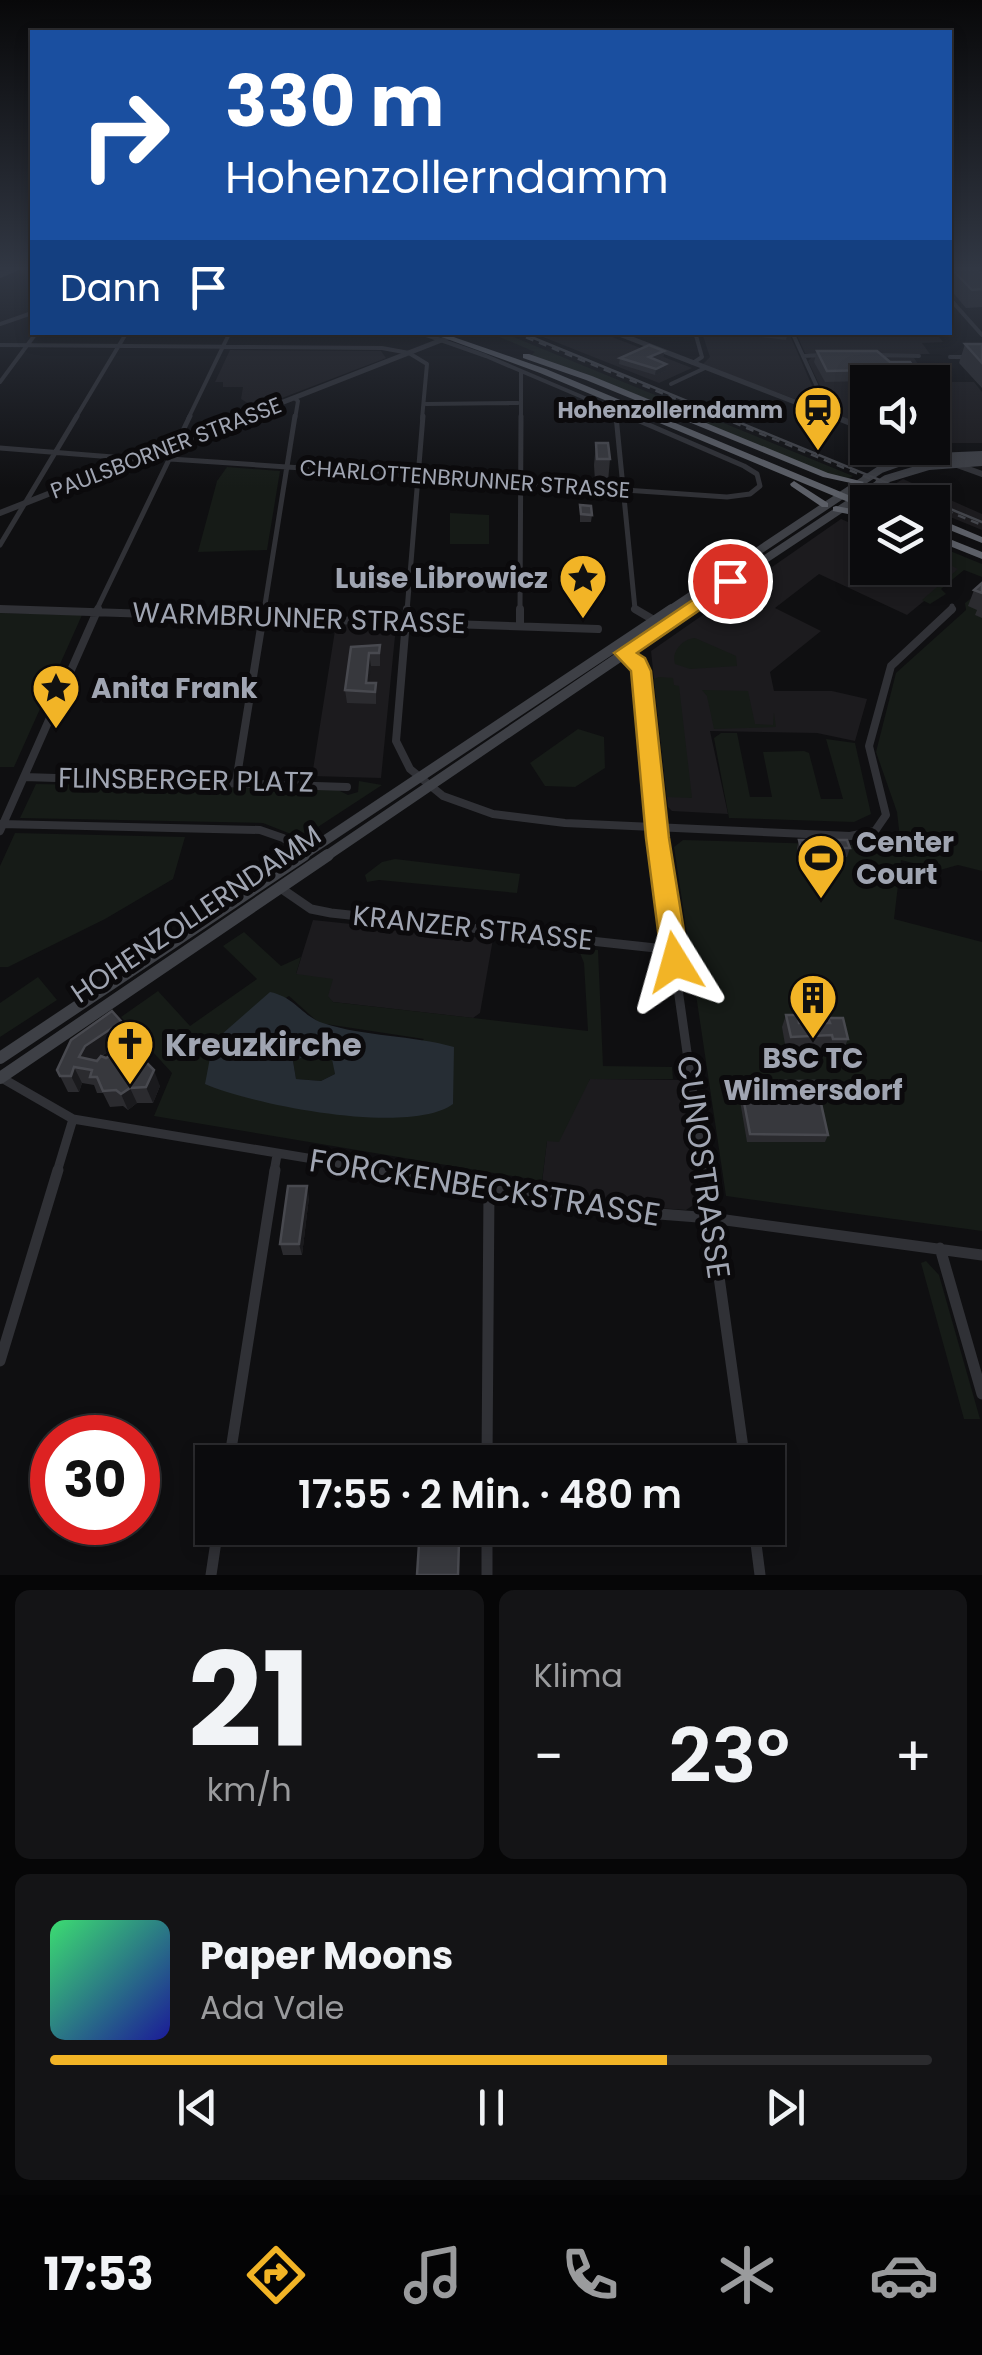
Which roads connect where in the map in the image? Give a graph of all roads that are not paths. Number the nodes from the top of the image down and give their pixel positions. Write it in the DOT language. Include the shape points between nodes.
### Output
graph roads {
  1 [pos="31,342"];
  2 [pos="122,342"];
  3 [pos="226,342"];
  4 [pos="434,342"];
  5 [pos="456,342"];
  6 [pos="457,342"];
  7 [pos="461,342"];
  8 [pos="638,342"];
  9 [pos="698,342"];
  10 [pos="796,342"];
  11 [pos="0,346"];
  12 [pos="28,346"];
  13 [pos="119,346"];
  14 [pos="223,347"];
  15 [pos="408,353"];
  16 [pos="513,355"];
  17 [pos="858,355"];
  18 [pos="803,356"];
  19 [pos="826,356"];
  20 [pos="919,356"];
  21 [pos="950,357"];
  22 [pos="982,357"];
  23 [pos="693,363"];
  24 [pos="525,368"];
  25 [pos="705,368"];
  26 [pos="0,382"];
  27 [pos="670,384"];
  28 [pos="294,398"];
  29 [pos="518,403"];
  30 [pos="426,404"];
  31 [pos="816,410"];
  32 [pos="619,413"];
  33 [pos="850,423"];
  34 [pos="177,444"];
  35 [pos="0,448"];
  36 [pos="56,452"];
  37 [pos="950,457"];
  38 [pos="138,459"];
  39 [pos="170,459"];
  40 [pos="982,459"];
  41 [pos="950,460"];
  42 [pos="950,463"];
  43 [pos="959,463"];
  44 [pos="950,464"];
  45 [pos="891,465"];
  46 [pos="929,465"];
  47 [pos="288,467"];
  48 [pos="980,473"];
  49 [pos="826,475"];
  50 [pos="419,476"];
  51 [pos="519,483"];
  52 [pos="796,485"];
  53 [pos="861,485"];
  54 [pos="870,485"];
  55 [pos="623,490"];
  56 [pos="850,492"];
  57 [pos="850,493"];
  58 [pos="850,493"];
  59 [pos="850,494"];
  60 [pos="850,494"];
  61 [pos="850,495"];
  62 [pos="24,504"];
  63 [pos="850,504"];
  64 [pos="824,505"];
  65 [pos="0,513"];
  66 [pos="950,527"];
  67 [pos="950,540"];
  68 [pos="982,540"];
  69 [pos="950,544"];
  70 [pos="0,545"];
  71 [pos="982,548"];
  72 [pos="982,559"];
  73 [pos="952,606"];
  74 [pos="0,609"];
  75 [pos="96,612"];
  76 [pos="263,617"];
  77 [pos="652,620"];
  78 [pos="407,622"];
  79 [pos="520,625"];
  80 [pos="664,626"];
  81 [pos="598,629"];
  82 [pos="614,647"];
  83 [pos="624,653"];
  84 [pos="24,777"];
  85 [pos="418,778"];
  86 [pos="236,782"];
  87 [pos="429,786"];
  88 [pos="347,787"];
  89 [pos="1,826"];
  90 [pos="657,831"];
  91 [pos="305,853"];
  92 [pos="280,888"];
  93 [pos="674,950"];
  94 [pos="0,1058"];
  95 [pos="0,1077"];
  96 [pos="73,1119"];
  97 [pos="277,1154"];
  98 [pos="489,1189"];
  99 [pos="710,1218"];
  100 [pos="940,1248"];
  101 [pos="982,1255"];
  102 [pos="0,1361"];
  103 [pos="982,1394"];
  104 [pos="231,1445"];
  105 [pos="488,1445"];
  106 [pos="743,1445"];
  107 [pos="215,1545"];
  108 [pos="487,1545"];
  109 [pos="756,1545"];
  110 [pos="211,1575"];
  111 [pos="487,1575"];
  112 [pos="760,1575"];
  1 -- 12 [label="street"];
  2 -- 13 [label="street"];
  3 -- 14 [label="street"];
  4 -- 15 [label="street, PAULSBORNER STRASSE"];
  5 -- 24 [label="street"];
  6 -- 24 [label="highway"];
  7 -- 16 [label="highway"];
  8 -- 23 [label="street"];
  9 -- 23 [label="street" via="702,357"];
  10 -- 18 [label="street"];
  11 -- 12 [label="street"];
  12 -- 13 [label="street"];
  12 -- 26 [label="street"];
  13 -- 14 [label="street"];
  13 -- 36 [label="street"];
  14 -- 15 [label="street"];
  14 -- 34 [label="street"];
  15 -- 28 [label="street, PAULSBORNER STRASSE"];
  15 -- 30 [label="street" via="429,368"];
  16 -- 49 [label="highway" via="589,378"];
  16 -- 56 [label="highway"];
  17 -- 20 [label="street"];
  18 -- 19 [label="street"];
  18 -- 31 [label="street" via="824,402"];
  21 -- 22 [label="street"];
  23 -- 25 [label="street"];
  24 -- 29 [label="street"];
  24 -- 32 [label="street"];
  24 -- 52 [label="highway"];
  24 -- 63 [label="highway"];
  25 -- 27 [label="street"];
  25 -- 31 [label="street"];
  28 -- 34 [label="street, PAULSBORNER STRASSE"];
  28 -- 47 [label="street"];
  29 -- 30 [label="street"];
  29 -- 51 [label="street"];
  30 -- 50 [label="street"];
  31 -- 33 [label="street"];
  32 -- 55 [label="street"];
  32 -- 55 [label="street, CHARLOTTENBRUNNER STRASSE" via="750,469 760,480 758,488 734,497"];
  34 -- 38 [label="street, PAULSBORNER STRASSE"];
  34 -- 39 [label="street"];
  35 -- 36 [label="street"];
  36 -- 38 [label="street"];
  36 -- 62 [label="street"];
  37 -- 40 [label="main road, HOHENZOLLERNDAMM"];
  38 -- 62 [label="street, PAULSBORNER STRASSE"];
  39 -- 47 [label="street, CHARLOTTENBRUNNER STRASSE"];
  39 -- 75 [label="street"];
  40 -- 43 [label="main road, HOHENZOLLERNDAMM"];
  41 -- 43 [label="street"];
  42 -- 43 [label="main road, HOHENZOLLERNDAMM"];
  43 -- 48 [label="street"];
  44 -- 48 [label="street"];
  45 -- 53 [label="main road, HOHENZOLLERNDAMM"];
  46 -- 54 [label="main road, HOHENZOLLERNDAMM"];
  47 -- 50 [label="street, CHARLOTTENBRUNNER STRASSE"];
  47 -- 76 [label="street"];
  49 -- 57 [label="highway"];
  49 -- 58 [label="highway"];
  50 -- 51 [label="street, CHARLOTTENBRUNNER STRASSE"];
  50 -- 78 [label="street"];
  51 -- 55 [label="street, CHARLOTTENBRUNNER STRASSE"];
  51 -- 79 [label="street"];
  52 -- 59 [label="highway"];
  52 -- 64 [label="highway"];
  55 -- 77 [label="street" via="635,609"];
  60 -- 64 [label="main road, HOHENZOLLERNDAMM"];
  61 -- 80 [label="main road, HOHENZOLLERNDAMM"];
  62 -- 65 [label="street, PAULSBORNER STRASSE"];
  62 -- 70 [label="street"];
  64 -- 77 [label="main road, HOHENZOLLERNDAMM"];
  66 -- 68 [label="highway"];
  67 -- 71 [label="highway"];
  69 -- 72 [label="highway"];
  73 -- 90 [label="street" via="885,680 869,743 886,809 881,828 850,836"];
  74 -- 75 [label="street, WARMBRUNNER STRASSE"];
  75 -- 76 [label="street, WARMBRUNNER STRASSE"];
  75 -- 84 [label="street"];
  76 -- 78 [label="street, WARMBRUNNER STRASSE"];
  76 -- 86 [label="street"];
  77 -- 80 [label="street"];
  77 -- 82 [label="main road, HOHENZOLLERNDAMM"];
  78 -- 79 [label="street, WARMBRUNNER STRASSE"];
  78 -- 85 [label="street" via="396,741"];
  79 -- 81 [label="street, WARMBRUNNER STRASSE"];
  80 -- 83 [label="main road, HOHENZOLLERNDAMM"];
  82 -- 83 [label="street"];
  82 -- 85 [label="main road, HOHENZOLLERNDAMM"];
  83 -- 87 [label="main road, HOHENZOLLERNDAMM"];
  83 -- 90 [label="street, CUNOSTRASSE" via="641,671"];
  84 -- 86 [label="street, FLINSBERGER PLATZ"];
  84 -- 89 [label="street"];
  85 -- 87 [label="street"];
  85 -- 91 [label="main road, HOHENZOLLERNDAMM"];
  86 -- 88 [label="street, FLINSBERGER PLATZ"];
  87 -- 90 [label="street" via="447,800 490,814"];
  87 -- 92 [label="main road, HOHENZOLLERNDAMM"];
  89 -- 91 [label="street" via="260,830"];
  90 -- 93 [label="street, CUNOSTRASSE"];
  91 -- 94 [label="main road, HOHENZOLLERNDAMM"];
  92 -- 93 [label="street, KRANZER STRASSE" via="311,909 331,913"];
  92 -- 95 [label="main road, HOHENZOLLERNDAMM"];
  93 -- 99 [label="street, CUNOSTRASSE"];
  95 -- 96 [label="street, FORCKENBECKSTRASSE"];
  96 -- 97 [label="street, FORCKENBECKSTRASSE"];
  96 -- 102 [label="street"];
  97 -- 98 [label="street, FORCKENBECKSTRASSE"];
  97 -- 104 [label="street"];
  98 -- 99 [label="street, FORCKENBECKSTRASSE"];
  98 -- 105 [label="street"];
  99 -- 100 [label="street, FORCKENBECKSTRASSE"];
  99 -- 106 [label="street, CUNOSTRASSE"];
  100 -- 101 [label="street, FORCKENBECKSTRASSE"];
  100 -- 103 [label="street"];
  107 -- 110 [label="street"];
  108 -- 111 [label="street"];
  109 -- 112 [label="street"];
}
